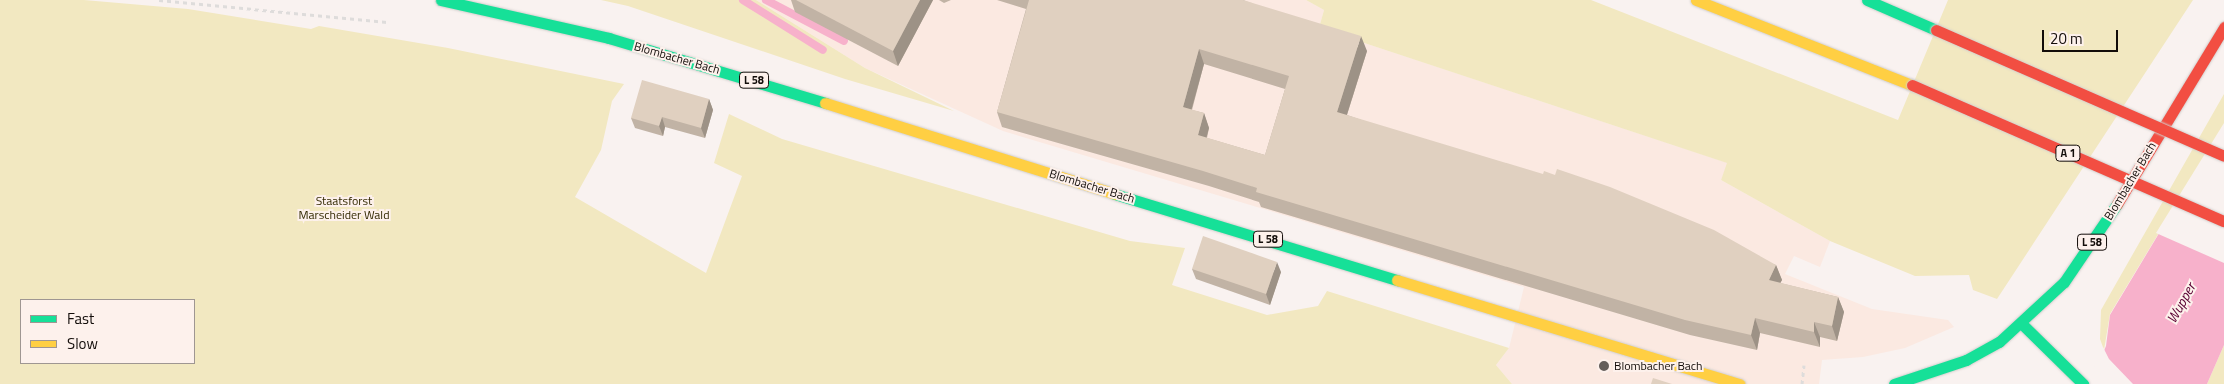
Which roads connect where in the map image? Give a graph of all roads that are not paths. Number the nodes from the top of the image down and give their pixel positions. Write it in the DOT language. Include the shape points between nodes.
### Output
graph roads {
  1 [pos="441,0"];
  2 [pos="1696,0"];
  3 [pos="1867,0"];
  4 [pos="2224,27"];
  5 [pos="2224,156"];
  6 [pos="2224,221"];
  7 [pos="2022,324"];
  8 [pos="2082,382"];
  9 [pos="1740,384"];
  10 [pos="1894,384"];
  1 -- 9 [label="main road, Blombacher Bach / L 58" via="609,38 748,78 946,143"];
  2 -- 6 [label="main road, A 1, bridge" via="1912,85"];
  3 -- 5 [label="main road, bridge"];
  4 -- 7 [label="main road, Blombacher Bach / L 58" via="2098,234 2064,282"];
  7 -- 8 [label="main road"];
  7 -- 10 [label="main road, Blombacher Bach / L 58" via="1999,342 1966,360"];
}
